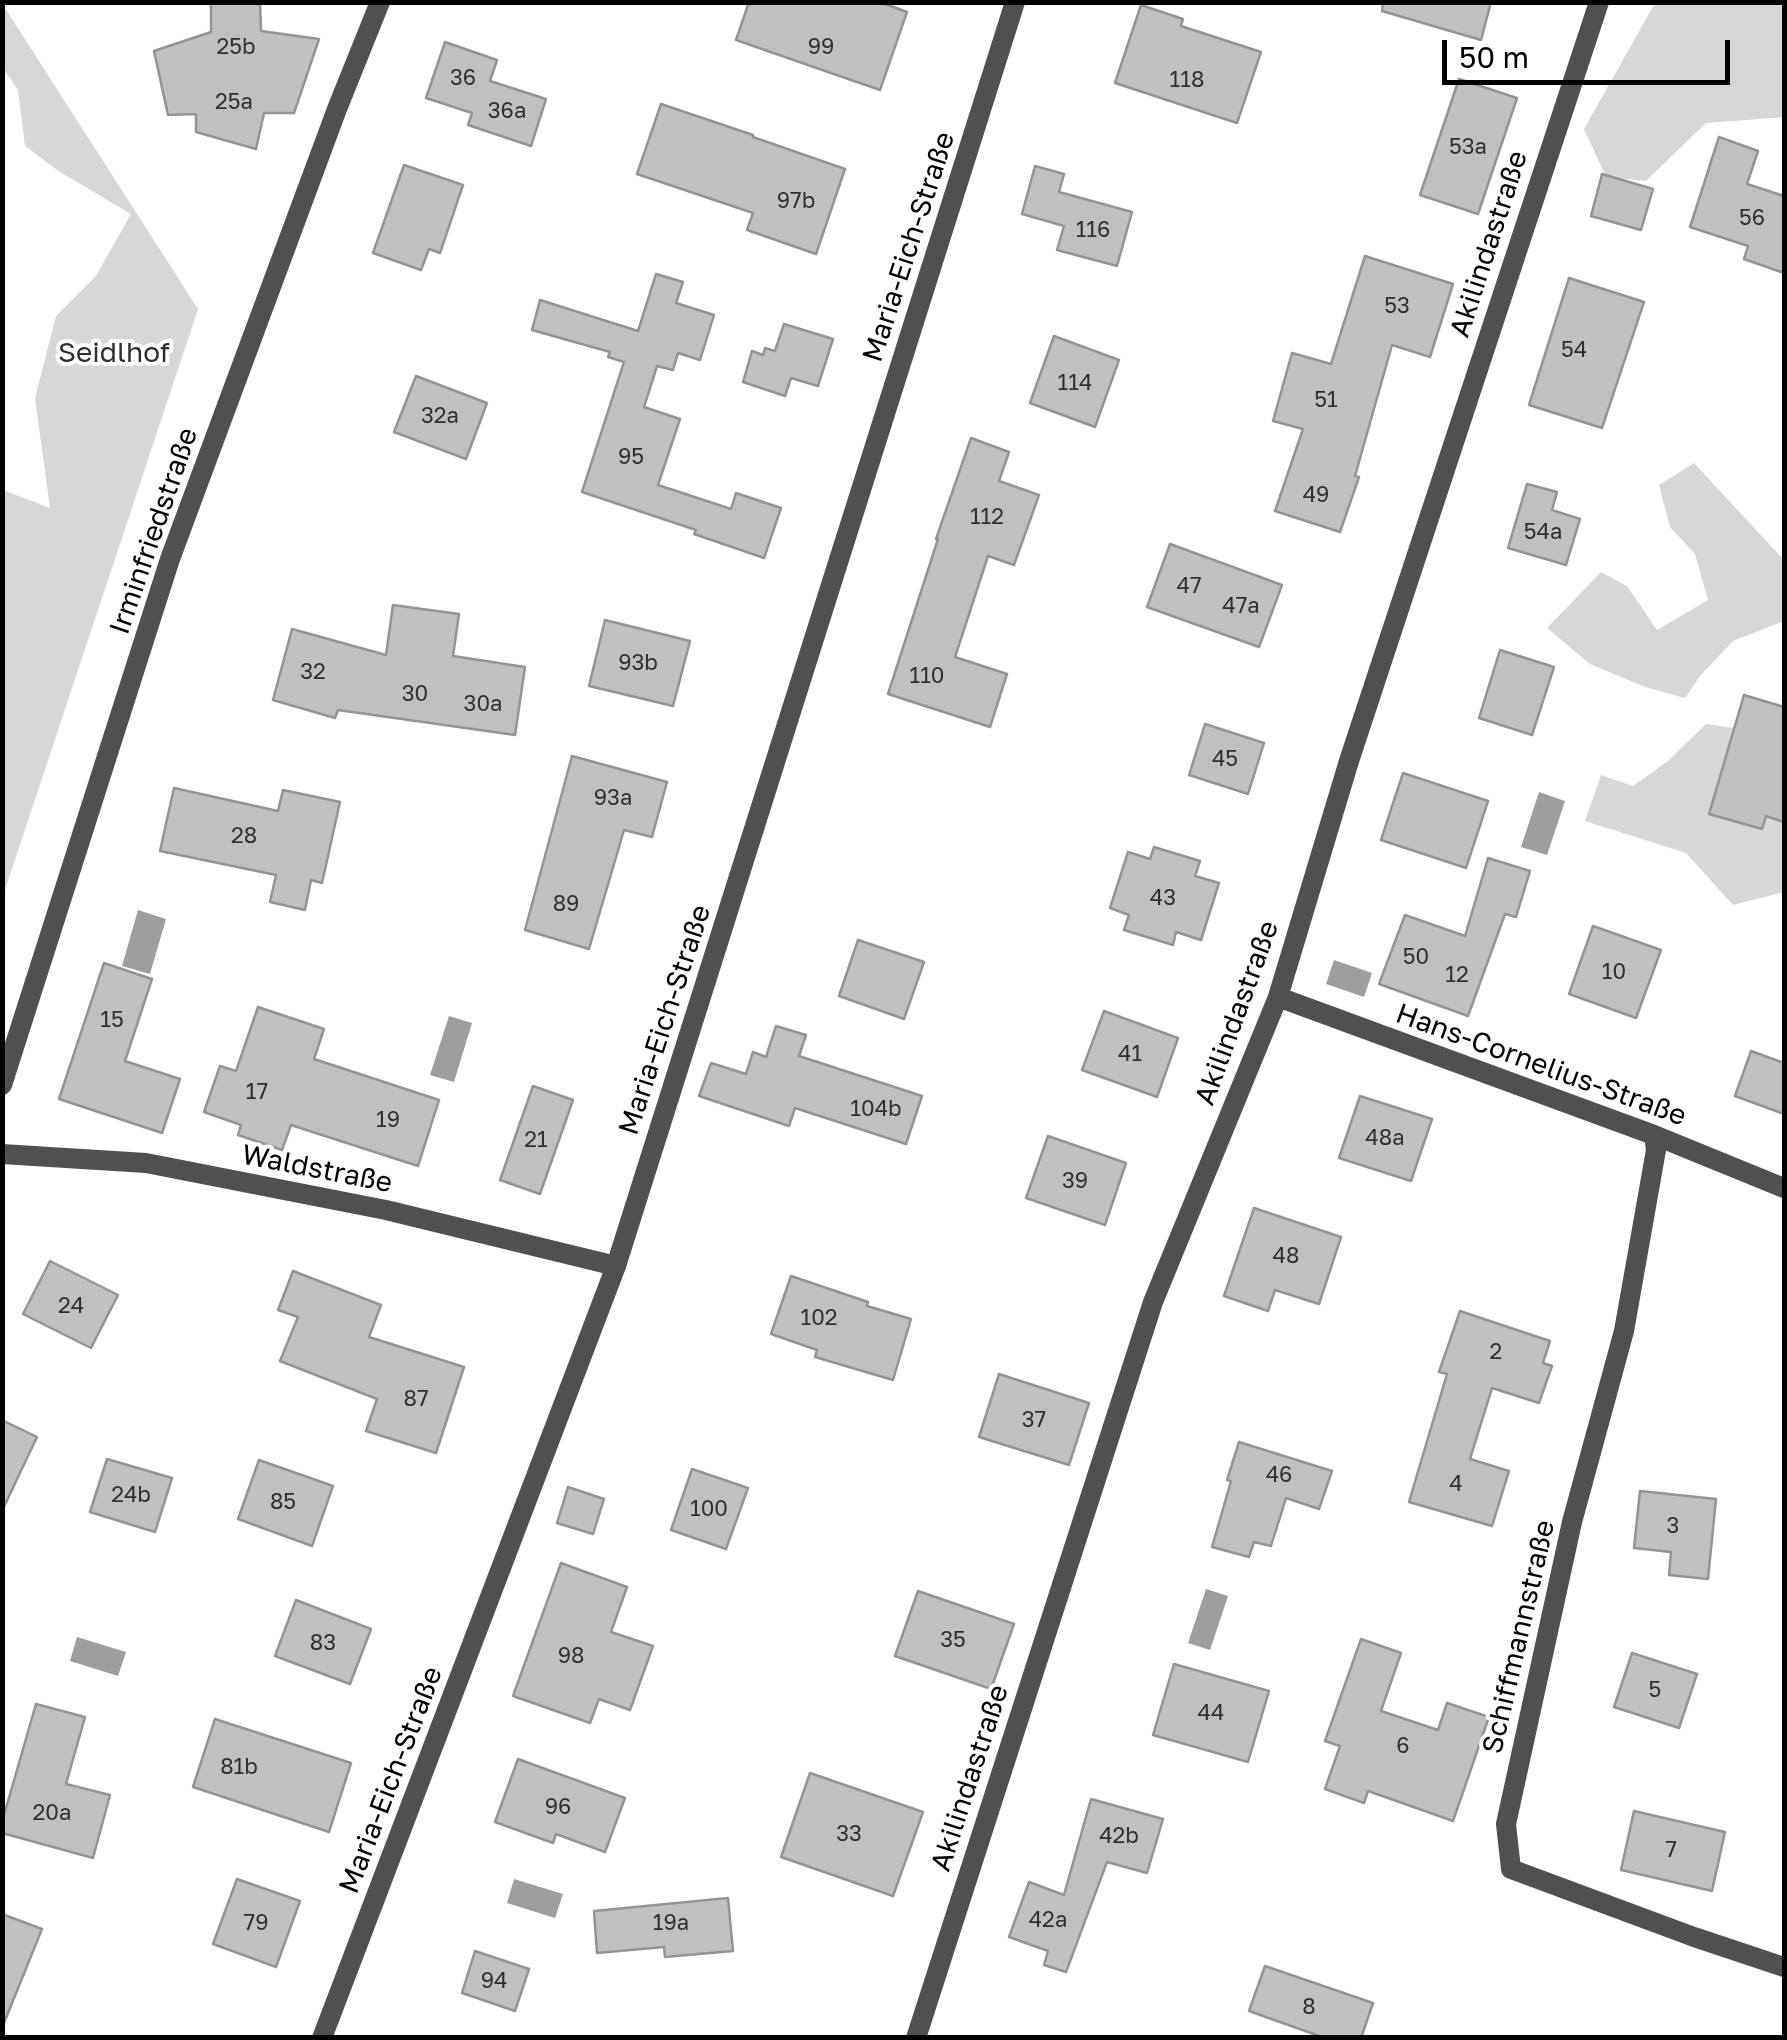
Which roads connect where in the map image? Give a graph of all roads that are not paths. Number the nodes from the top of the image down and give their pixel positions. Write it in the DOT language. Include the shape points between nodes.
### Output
graph roads {
  1 [pos="380,2"];
  2 [pos="1015,2"];
  3 [pos="1599,2"];
  4 [pos="1278,997"];
  5 [pos="2,1085"];
  6 [pos="1654,1135"];
  7 [pos="2,1154"];
  8 [pos="1784,1188"];
  9 [pos="616,1266"];
  10 [pos="1784,1967"];
  11 [pos="322,2038"];
  12 [pos="916,2038"];
  1 -- 5 [label="street, Irminfriedstraße" via="170,559"];
  2 -- 9 [label="street, Maria-Eich-Straße"];
  3 -- 4 [label="street, Akilindastraße" via="1348,761"];
  4 -- 6 [label="street, Hans-Cornelius-Straße"];
  4 -- 12 [label="street, Akilindastraße" via="1152,1302"];
  6 -- 8 [label="street, Hans-Cornelius-Straße"];
  6 -- 10 [label="street, Schiffmannstraße" via="1624,1331 1572,1522 1506,1824 1511,1869"];
  7 -- 9 [label="street, Waldstraße" via="146,1163 386,1210"];
  9 -- 11 [label="street, Maria-Eich-Straße"];
}
